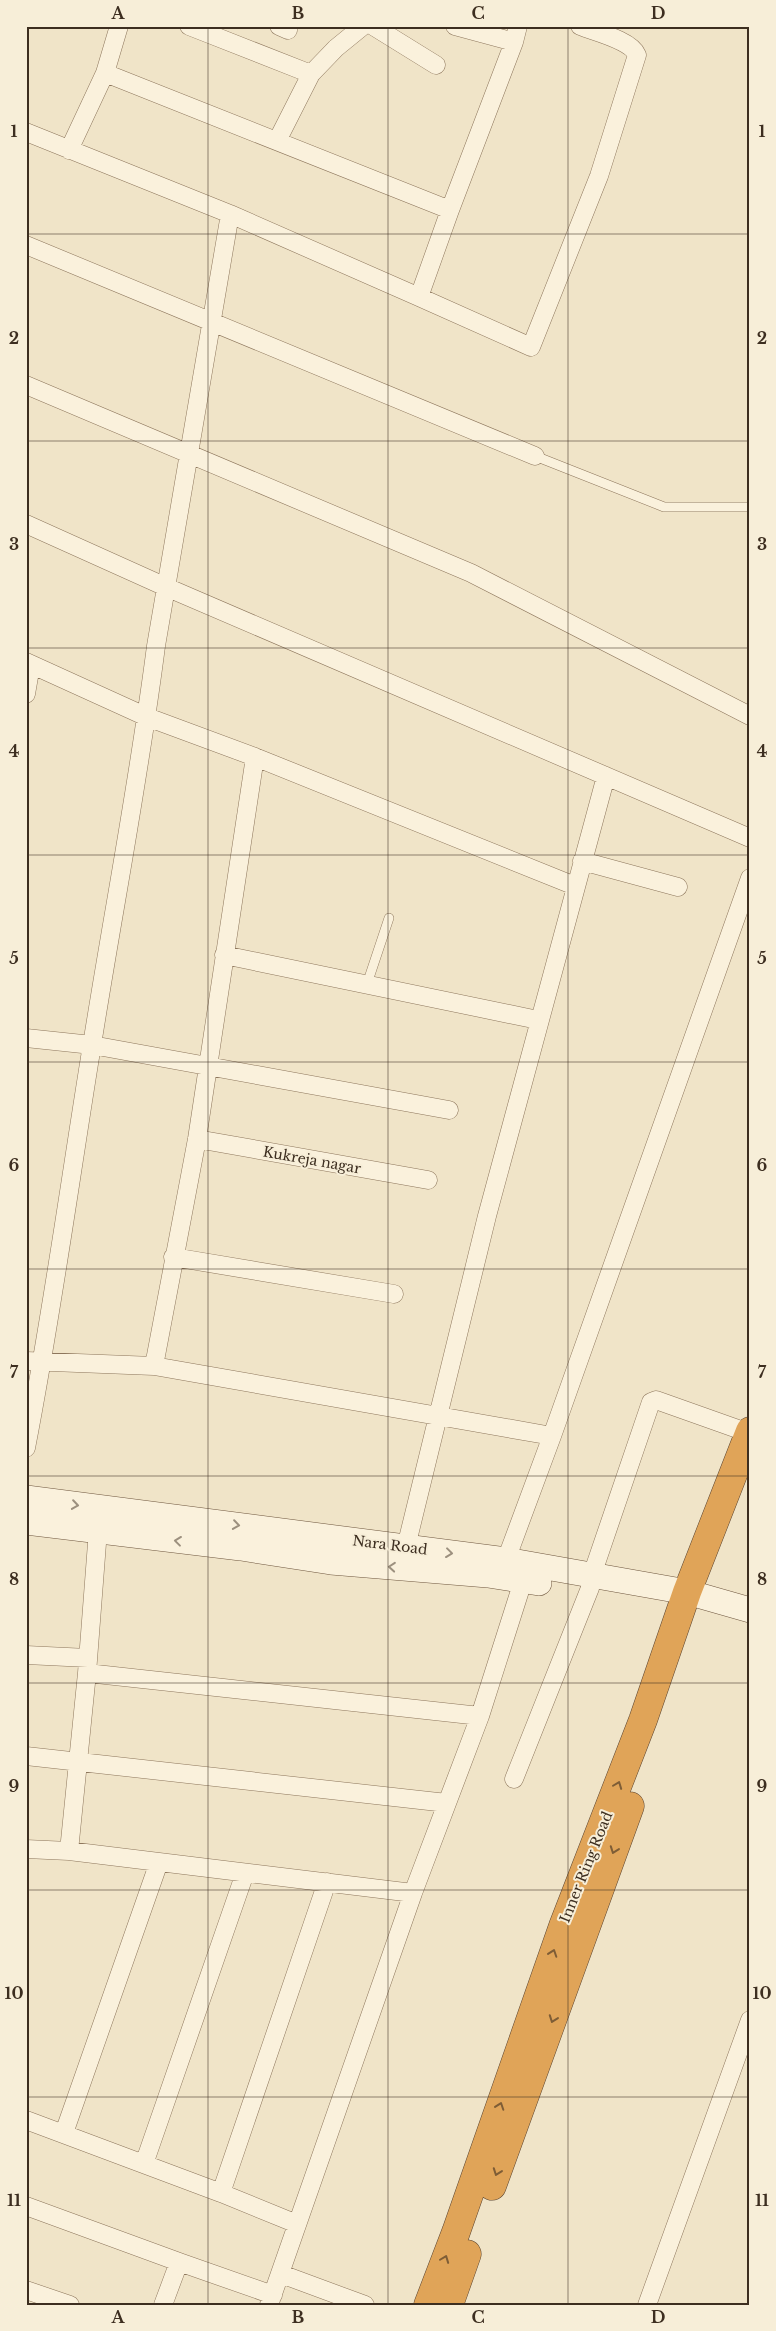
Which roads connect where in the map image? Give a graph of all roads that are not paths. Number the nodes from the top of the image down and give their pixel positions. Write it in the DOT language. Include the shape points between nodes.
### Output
graph roads {
  1 [pos="119,26"];
  2 [pos="189,26"];
  3 [pos="363,26"];
  4 [pos="373,26"];
  5 [pos="455,26"];
  6 [pos="580,26"];
  7 [pos="611,32"];
  8 [pos="516,34"];
  9 [pos="436,65"];
  10 [pos="105,73"];
  11 [pos="311,74"];
  12 [pos="26,132"];
  13 [pos="277,141"];
  14 [pos="70,150"];
  15 [pos="450,210"];
  16 [pos="230,214"];
  17 [pos="26,245"];
  18 [pos="419,297"];
  19 [pos="212,322"];
  20 [pos="26,385"];
  21 [pos="189,455"];
  22 [pos="535,456"];
  23 [pos="750,507"];
  24 [pos="26,524"];
  25 [pos="166,587"];
  26 [pos="29,664"];
  27 [pos="26,694"];
  28 [pos="750,716"];
  29 [pos="147,717"];
  30 [pos="255,757"];
  31 [pos="606,776"];
  32 [pos="750,838"];
  33 [pos="582,861"];
  34 [pos="750,878"];
  35 [pos="575,886"];
  36 [pos="678,887"];
  37 [pos="389,918"];
  38 [pos="224,955"];
  39 [pos="367,984"];
  40 [pos="538,1020"];
  41 [pos="26,1038"];
  42 [pos="92,1045"];
  43 [pos="207,1065"];
  44 [pos="448,1110"];
  45 [pos="197,1139"];
  46 [pos="428,1180"];
  47 [pos="174,1257"];
  48 [pos="394,1294"];
  49 [pos="35,1361"];
  50 [pos="154,1366"];
  51 [pos="438,1415"];
  52 [pos="749,1432"];
  53 [pos="552,1436"];
  54 [pos="26,1448"];
  55 [pos="750,1475"];
  56 [pos="26,1498"];
  57 [pos="26,1522"];
  58 [pos="98,1530"];
  59 [pos="406,1548"];
  60 [pos="506,1560"];
  61 [pos="523,1580"];
  62 [pos="591,1582"];
  63 [pos="694,1603"];
  64 [pos="750,1610"];
  65 [pos="750,1625"];
  66 [pos="26,1655"];
  67 [pos="87,1666"];
  68 [pos="480,1716"];
  69 [pos="26,1756"];
  70 [pos="76,1760"];
  71 [pos="514,1779"];
  72 [pos="447,1802"];
  73 [pos="26,1849"];
  74 [pos="69,1851"];
  75 [pos="159,1862"];
  76 [pos="245,1873"];
  77 [pos="327,1882"];
  78 [pos="413,1893"];
  79 [pos="750,2020"];
  80 [pos="26,2120"];
  81 [pos="64,2132"];
  82 [pos="144,2164"];
  83 [pos="221,2193"];
  84 [pos="26,2206"];
  85 [pos="297,2224"];
  86 [pos="179,2262"];
  87 [pos="281,2274"];
  88 [pos="26,2290"];
  89 [pos="271,2300"];
  90 [pos="70,2305"];
  91 [pos="162,2305"];
  92 [pos="365,2305"];
  93 [pos="428,2305"];
  94 [pos="449,2305"];
  95 [pos="647,2305"];
  1 -- 10 [label="street"];
  2 -- 11 [label="street"];
  3 -- 11 [label="street"];
  4 -- 9 [label="street"];
  5 -- 8 [label="street"];
  6 -- 7 [label="street"];
  7 -- 18 [label="street" via="635,49 637,55 599,176 532,347"];
  8 -- 15 [label="street"];
  10 -- 13 [label="street"];
  10 -- 14 [label="street"];
  11 -- 13 [label="street"];
  12 -- 14 [label="street"];
  13 -- 15 [label="street"];
  14 -- 16 [label="street"];
  15 -- 18 [label="street"];
  16 -- 18 [label="street"];
  16 -- 19 [label="street"];
  17 -- 19 [label="street"];
  19 -- 21 [label="street"];
  19 -- 22 [label="street"];
  20 -- 21 [label="street"];
  21 -- 25 [label="street"];
  21 -- 28 [label="street" via="471,574"];
  22 -- 23 [label="lane" via="664,507"];
  24 -- 25 [label="street"];
  25 -- 29 [label="street"];
  25 -- 31 [label="street"];
  26 -- 27 [label="street"];
  26 -- 29 [label="street"];
  29 -- 30 [label="street"];
  29 -- 42 [label="street"];
  30 -- 35 [label="street"];
  30 -- 38 [label="street"];
  31 -- 32 [label="street"];
  31 -- 33 [label="street"];
  33 -- 35 [label="street"];
  33 -- 36 [label="street"];
  34 -- 53 [label="street"];
  35 -- 40 [label="street"];
  37 -- 39 [label="lane"];
  38 -- 39 [label="street"];
  38 -- 43 [label="street"];
  39 -- 40 [label="street"];
  40 -- 51 [label="street"];
  41 -- 42 [label="street"];
  42 -- 43 [label="street"];
  42 -- 49 [label="street"];
  43 -- 44 [label="street"];
  43 -- 45 [label="street"];
  45 -- 46 [label="street, Kukreja nagar"];
  45 -- 47 [label="street"];
  47 -- 48 [label="street"];
  47 -- 50 [label="street"];
  49 -- 50 [label="street"];
  49 -- 54 [label="street"];
  50 -- 51 [label="street"];
  51 -- 53 [label="street"];
  51 -- 59 [label="street"];
  52 -- 62 [label="street" via="656,1400 650,1402"];
  52 -- 63 [label="highway, Inner Ring Road"];
  53 -- 60 [label="street"];
  55 -- 63 [label="highway, Inner Ring Road"];
  56 -- 59 [label="main road, Nara Road, one-way"];
  57 -- 58 [label="main road, Nara Road"];
  61 -- 58 [label="main road, Nara Road, one-way" via="331,1562"];
  58 -- 67 [label="street"];
  59 -- 60 [label="main road, Nara Road, one-way"];
  60 -- 62 [label="main road, Nara Road"];
  61 -- 62 [label="main road, Nara Road"];
  61 -- 68 [label="street"];
  62 -- 63 [label="main road, Nara Road" via="634,1596"];
  62 -- 71 [label="street"];
  63 -- 64 [label="main road, Nara Road"];
  63 -- 65 [label="main road, Nara Road"];
  93 -- 63 [label="highway, Inner Ring Road, one-way" via="563,1926 643,1720"];
  63 -- 94 [label="highway, Inner Ring Road, one-way"];
  66 -- 67 [label="street"];
  67 -- 68 [label="street"];
  67 -- 70 [label="street"];
  68 -- 72 [label="street"];
  69 -- 70 [label="street"];
  70 -- 72 [label="street"];
  70 -- 74 [label="street"];
  72 -- 78 [label="street"];
  73 -- 74 [label="street"];
  74 -- 75 [label="street"];
  75 -- 76 [label="street"];
  75 -- 81 [label="street"];
  76 -- 77 [label="street"];
  76 -- 82 [label="street"];
  77 -- 78 [label="street"];
  77 -- 83 [label="street"];
  78 -- 85 [label="street"];
  79 -- 95 [label="street"];
  80 -- 81 [label="street"];
  81 -- 82 [label="street"];
  82 -- 83 [label="street"];
  83 -- 85 [label="street"];
  84 -- 86 [label="street"];
  85 -- 87 [label="street"];
  86 -- 89 [label="street"];
  86 -- 91 [label="street"];
  87 -- 89 [label="street"];
  87 -- 92 [label="street"];
  88 -- 90 [label="street"];
}
